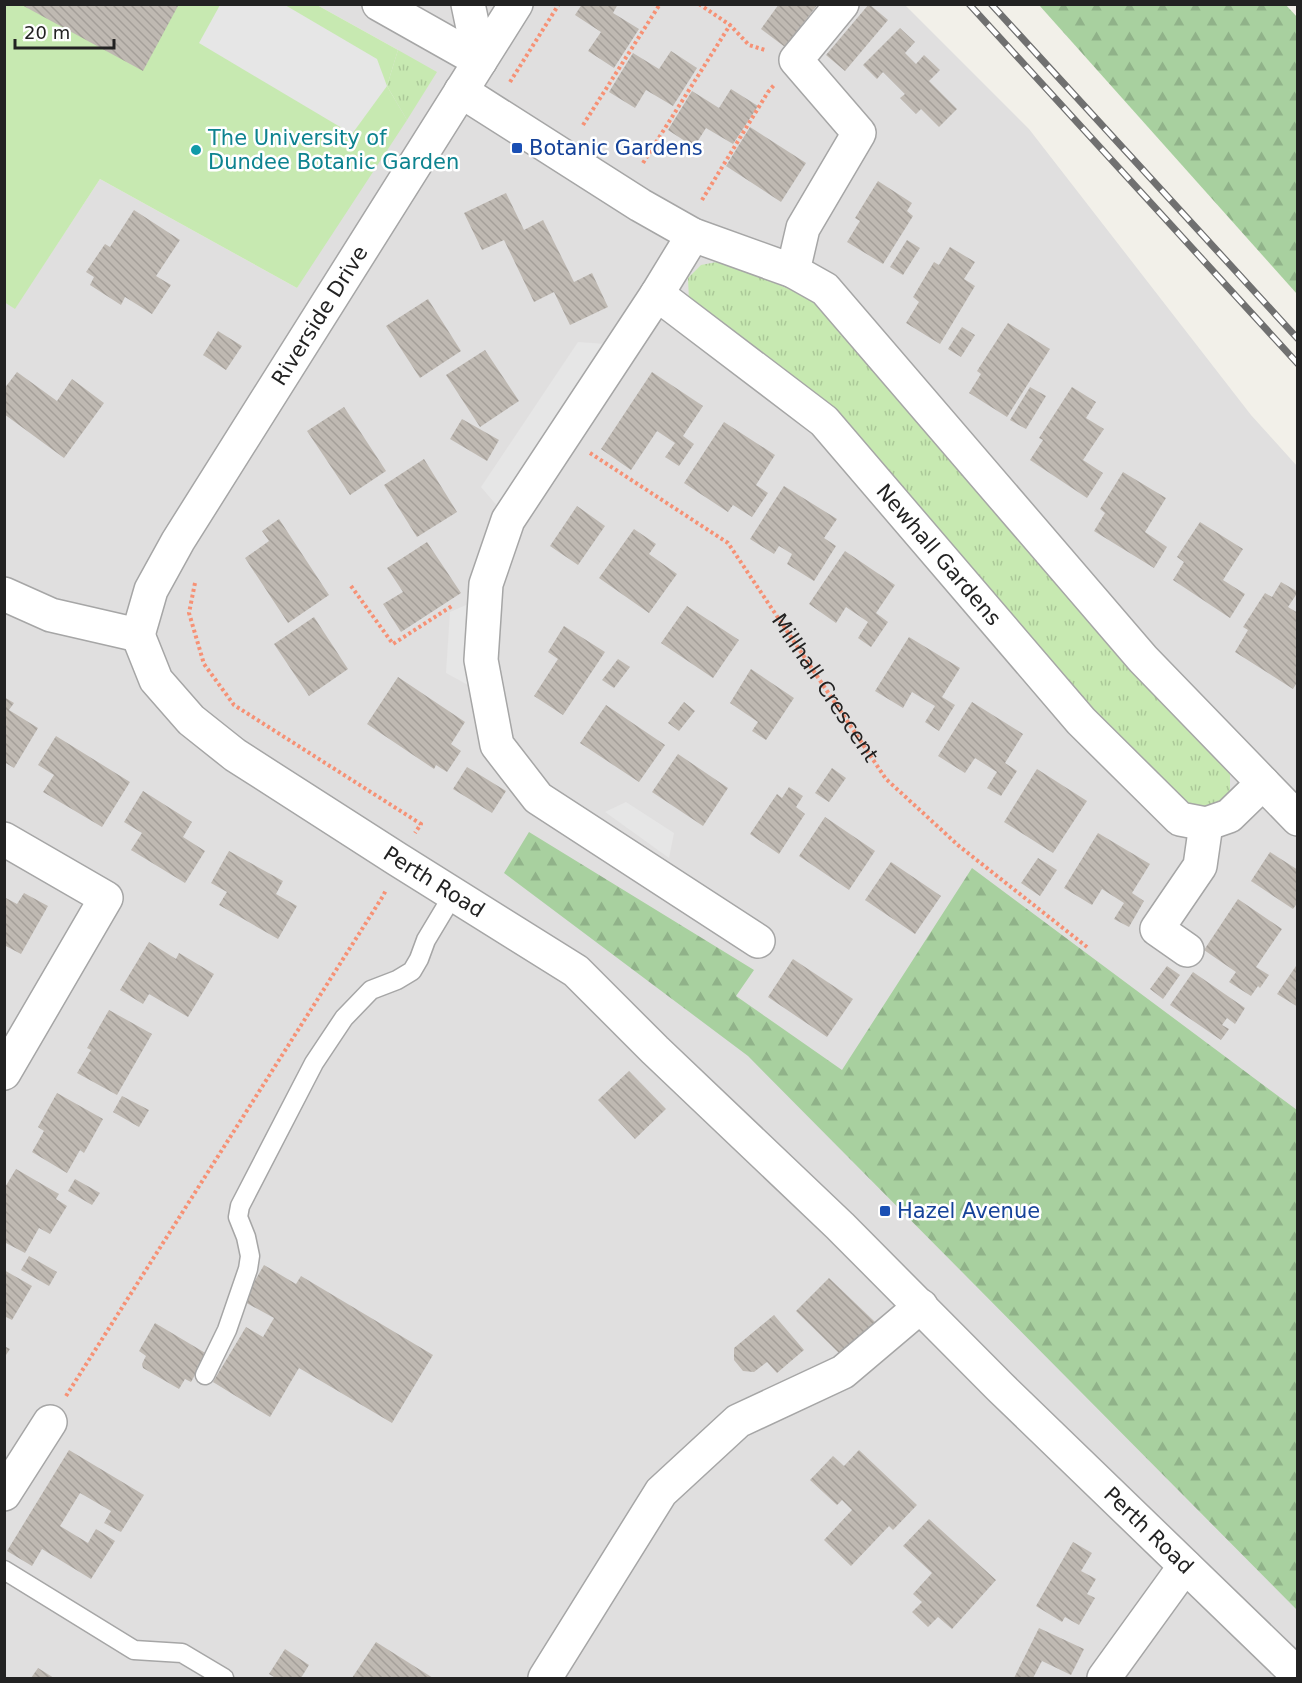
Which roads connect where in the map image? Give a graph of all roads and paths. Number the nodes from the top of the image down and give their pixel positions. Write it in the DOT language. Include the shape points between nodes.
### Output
graph roads {
  1 [pos="380,4"];
  2 [pos="468,4"];
  3 [pos="516,4"];
  4 [pos="559,4"];
  5 [pos="660,4"];
  6 [pos="699,4"];
  7 [pos="842,4"];
  8 [pos="730,25"];
  9 [pos="796,60"];
  10 [pos="480,61"];
  11 [pos="461,91"];
  12 [pos="492,110"];
  13 [pos="583,125"];
  14 [pos="643,163"];
  15 [pos="702,200"];
  16 [pos="693,235"];
  17 [pos="793,270"];
  18 [pos="657,294"];
  19 [pos="563,436"];
  20 [pos="197,573"];
  21 [pos="486,584"];
  22 [pos="351,586"];
  23 [pos="4,594"];
  24 [pos="138,634"];
  25 [pos="1263,783"];
  26 [pos="1298,819"];
  27 [pos="1206,824"];
  28 [pos="4,839"];
  29 [pos="397,859"];
  30 [pos="453,895"];
  31 [pos="758,941"];
  32 [pos="1087,947"];
  33 [pos="1187,950"];
  34 [pos="4,1073"];
  35 [pos="921,1306"];
  36 [pos="205,1376"];
  37 [pos="50,1422"];
  38 [pos="4,1494"];
  39 [pos="1185,1566"];
  40 [pos="4,1570"];
  41 [pos="1298,1676"];
  42 [pos="224,1678"];
  43 [pos="545,1678"];
  44 [pos="1104,1678"];
  1 -- 10 [label="street"];
  2 -- 10 [label="street"];
  3 -- 10 [label="street, Riverside Drive"];
  4 -- 12 [label="path"];
  5 -- 13 [label="path"];
  6 -- 8 [label="path"];
  7 -- 9 [label="street"];
  8 -- 9 [label="path" via="748,45"];
  8 -- 14 [label="path"];
  9 -- 15 [label="path" via="768,92"];
  9 -- 17 [label="street" via="859,133 803,228"];
  10 -- 11 [label="street, Riverside Drive"];
  11 -- 12 [label="street"];
  11 -- 24 [label="street, Riverside Drive" via="178,541 151,590"];
  12 -- 16 [label="street"];
  16 -- 17 [label="street"];
  16 -- 18 [label="street"];
  17 -- 25 [label="street" via="825,289 1143,659"];
  18 -- 19 [label="street"];
  18 -- 27 [label="street, Newhall Gardens" via="824,421 1081,722 1180,819"];
  19 -- 21 [label="street" via="508,520"];
  19 -- 32 [label="path, Millhall Crescent" via="728,543 886,779 959,846"];
  20 -- 29 [label="path" via="189,613 204,664 234,705 421,824"];
  21 -- 22 [label="path" via="393,644"];
  21 -- 31 [label="street" via="481,660 497,745 538,798"];
  23 -- 24 [label="street" via="51,615"];
  24 -- 29 [label="street, Perth Road" via="156,680 192,720 235,755"];
  25 -- 26 [label="street"];
  25 -- 27 [label="street" via="1229,816"];
  27 -- 33 [label="street" via="1200,866 1157,929"];
  28 -- 34 [label="street" via="106,898"];
  29 -- 30 [label="street, Perth Road"];
  29 -- 37 [label="path" via="383,897"];
  30 -- 35 [label="street, Perth Road" via="576,970"];
  30 -- 36 [label="lane" via="412,971 371,990 344,1018 285,1117 240,1206 238,1217 250,1256 248,1269 227,1330"];
  35 -- 39 [label="street, Perth Road"];
  35 -- 43 [label="street" via="843,1372 738,1422 662,1492"];
  37 -- 38 [label="street"];
  39 -- 41 [label="street, Perth Road"];
  39 -- 44 [label="street"];
  40 -- 42 [label="lane" via="134,1650 182,1653"];
}
